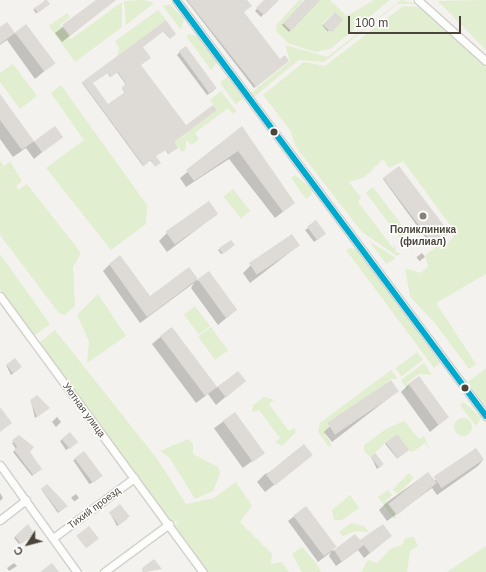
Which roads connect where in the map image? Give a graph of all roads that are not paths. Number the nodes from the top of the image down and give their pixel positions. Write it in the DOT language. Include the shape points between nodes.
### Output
graph roads {
  1 [pos="176,0"];
  2 [pos="418,0"];
  3 [pos="486,61"];
  4 [pos="0,296"];
  5 [pos="486,416"];
  6 [pos="0,465"];
  7 [pos="134,478"];
  8 [pos="26,500"];
  9 [pos="0,520"];
  10 [pos="169,524"];
  11 [pos="53,538"];
  12 [pos="77,572"];
  13 [pos="104,572"];
  14 [pos="203,572"];
  1 -- 5 [label="street"];
  2 -- 3 [label="street"];
  4 -- 7 [label="street, Уютная улица"];
  6 -- 8 [label="street"];
  7 -- 10 [label="street, Уютная улица"];
  7 -- 11 [label="street, Тихий проезд"];
  8 -- 9 [label="street"];
  8 -- 11 [label="street"];
  10 -- 13 [label="street"];
  10 -- 14 [label="street, Уютная улица"];
  11 -- 12 [label="street"];
}
